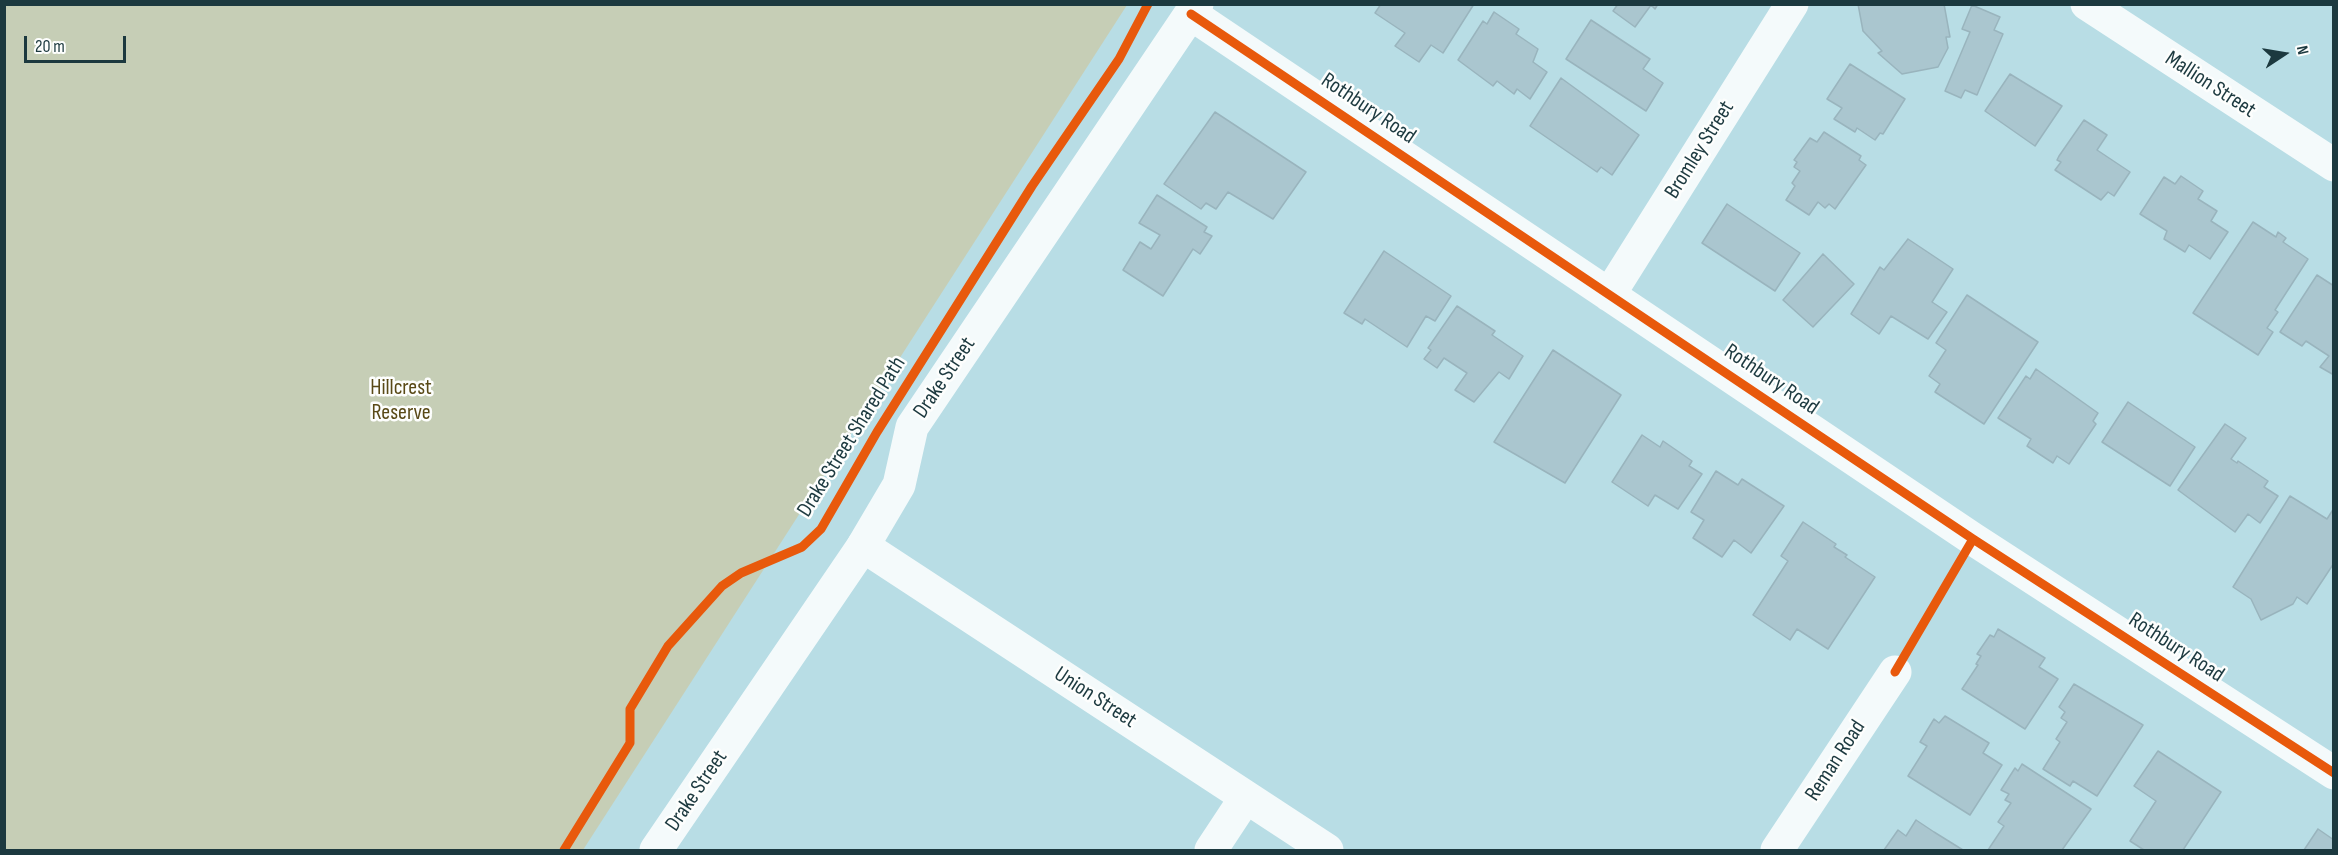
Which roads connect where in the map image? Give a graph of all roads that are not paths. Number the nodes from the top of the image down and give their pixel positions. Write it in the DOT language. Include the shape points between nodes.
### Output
graph roads {
  1 [pos="1792,4"];
  2 [pos="2087,4"];
  3 [pos="1194,9"];
  4 [pos="2334,165"];
  5 [pos="1609,295"];
  6 [pos="863,546"];
  7 [pos="1895,672"];
  8 [pos="2334,773"];
  9 [pos="1246,797"];
  10 [pos="656,850"];
  11 [pos="1211,850"];
  12 [pos="1327,850"];
  13 [pos="1777,850"];
  1 -- 5 [label="street, Bromley Street"];
  2 -- 4 [label="street, Mallion Street"];
  3 -- 5 [label="street, Rothbury Road"];
  3 -- 6 [label="street, Drake Street" via="912,427 899,485"];
  5 -- 8 [label="street, Rothbury Road" via="1973,539"];
  6 -- 9 [label="street, Union Street"];
  6 -- 10 [label="street, Drake Street"];
  7 -- 13 [label="street, Reman Road"];
  9 -- 11 [label="street"];
  9 -- 12 [label="street, Union Street"];
}
